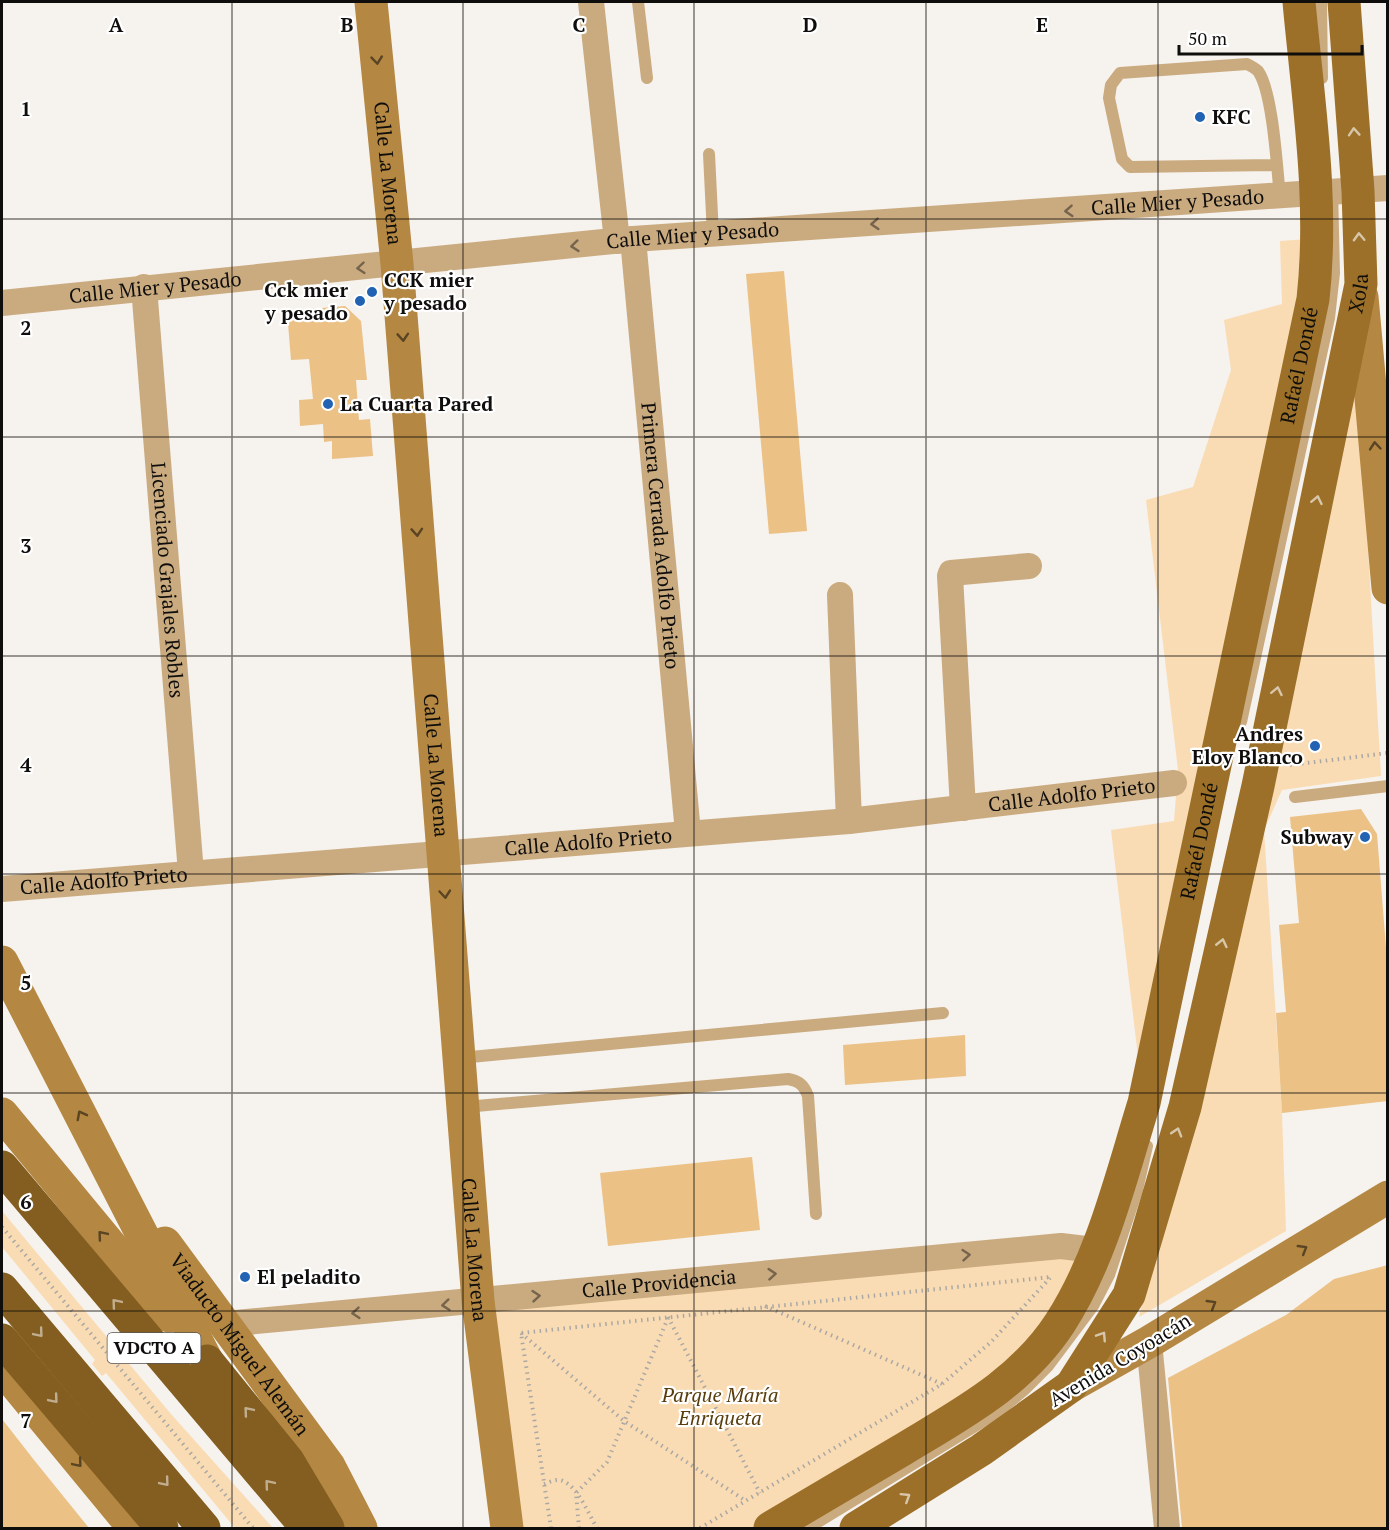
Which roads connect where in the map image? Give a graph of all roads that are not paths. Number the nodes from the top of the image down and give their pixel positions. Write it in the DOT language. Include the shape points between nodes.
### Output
graph roads {
  1 [pos="371,2"];
  2 [pos="591,2"];
  3 [pos="638,2"];
  4 [pos="1299,2"];
  5 [pos="1307,2"];
  6 [pos="1321,2"];
  7 [pos="1344,2"];
  8 [pos="647,78"];
  9 [pos="709,154"];
  10 [pos="1277,165"];
  11 [pos="1345,188"];
  12 [pos="1280,197"];
  13 [pos="713,235"];
  14 [pos="625,240"];
  15 [pos="398,264"];
  16 [pos="1361,284"];
  17 [pos="144,287"];
  18 [pos="2,303"];
  19 [pos="1029,566"];
  20 [pos="1388,588"];
  21 [pos="840,595"];
  22 [pos="1237,740"];
  23 [pos="1174,783"];
  24 [pos="1388,786"];
  25 [pos="1294,796"];
  26 [pos="963,808"];
  27 [pos="849,820"];
  28 [pos="688,833"];
  29 [pos="441,853"];
  30 [pos="191,873"];
  31 [pos="2,889"];
  32 [pos="2,962"];
  33 [pos="943,1013"];
  34 [pos="460,1058"];
  35 [pos="1162,1080"];
  36 [pos="463,1107"];
  37 [pos="2,1114"];
  38 [pos="1155,1115"];
  39 [pos="1149,1137"];
  40 [pos="2,1167"];
  41 [pos="108,1167"];
  42 [pos="1388,1197"];
  43 [pos="816,1214"];
  44 [pos="1094,1250"];
  45 [pos="2,1289"];
  46 [pos="478,1301"];
  47 [pos="225,1324"];
  48 [pos="2,1340"];
  49 [pos="1149,1342"];
  50 [pos="207,1361"];
  51 [pos="2,1368"];
  52 [pos="1071,1386"];
  53 [pos="134,1528"];
  54 [pos="162,1528"];
  55 [pos="204,1528"];
  56 [pos="307,1528"];
  57 [pos="328,1528"];
  58 [pos="361,1528"];
  59 [pos="507,1528"];
  60 [pos="770,1528"];
  61 [pos="808,1528"];
  62 [pos="856,1528"];
  63 [pos="1167,1528"];
  1 -- 15 [label="street, Calle La Morena, one-way"];
  2 -- 14 [label="street, Primera Cerrada Adolfo Prieto"];
  3 -- 8 [label="lane"];
  4 -- 11 [label="main road, Xola"];
  5 -- 6 [label="lane" via="1322,83"];
  11 -- 7 [label="main road, Xola, one-way"];
  9 -- 13 [label="lane"];
  10 -- 10 [label="lane" via="1264,83 1257,69 1246,63 1120,73 1112,85 1109,98 1122,159 1130,167"];
  10 -- 12 [label="lane"];
  11 -- 12 [label="street, Calle Mier y Pesado"];
  16 -- 11 [label="main road, Xola, one-way"];
  11 -- 22 [label="lane" via="1329,318"];
  11 -- 44 [label="main road, Rafaél Dondé" via="1318,253 1313,299 1144,1104"];
  12 -- 13 [label="street, Calle Mier y Pesado, one-way"];
  13 -- 14 [label="street, Calle Mier y Pesado"];
  14 -- 15 [label="street, Calle Mier y Pesado, one-way"];
  14 -- 28 [label="street, Primera Cerrada Adolfo Prieto"];
  15 -- 17 [label="street, Calle Mier y Pesado, one-way"];
  15 -- 29 [label="street, Calle La Morena, one-way"];
  20 -- 16 [label="street, Xola, one-way"];
  52 -- 16 [label="main road, one-way" via="1129,1295 1185,1107 1262,768"];
  17 -- 18 [label="street, Calle Mier y Pesado"];
  17 -- 30 [label="street, Licenciado Grajales Robles"];
  19 -- 26 [label="street" via="950,576"];
  21 -- 27 [label="street"];
  23 -- 26 [label="street, Calle Adolfo Prieto"];
  24 -- 25 [label="lane"];
  26 -- 27 [label="street, Calle Adolfo Prieto"];
  27 -- 28 [label="street, Calle Adolfo Prieto"];
  28 -- 29 [label="street, Calle Adolfo Prieto"];
  29 -- 30 [label="street, Calle Adolfo Prieto"];
  29 -- 34 [label="street, Calle La Morena, one-way"];
  30 -- 31 [label="street, Calle Adolfo Prieto"];
  41 -- 32 [label="street, one-way"];
  33 -- 34 [label="lane"];
  34 -- 36 [label="street, Calle La Morena"];
  35 -- 38 [label="lane"];
  36 -- 43 [label="lane" via="797,1081 808,1096"];
  36 -- 46 [label="street, Calle La Morena"];
  50 -- 37 [label="street, Viaducto Miguel Alemán, one-way"];
  39 -- 61 [label="lane" via="1137,1190 1109,1275 1092,1306 1048,1366 995,1413"];
  56 -- 40 [label="highway, VDCTO A, one-way"];
  41 -- 47 [label="street, Viaducto Miguel Alemán"];
  41 -- 50 [label="street"];
  49 -- 42 [label="street, Avenida Coyoacán, one-way"];
  46 -- 44 [label="street, Calle Providencia, one-way" via="1061,1246"];
  44 -- 60 [label="main road, Rafaél Dondé" via="1082,1285 1059,1325 990,1397"];
  45 -- 55 [label="highway, one-way"];
  46 -- 47 [label="street, Calle Providencia, one-way"];
  46 -- 59 [label="street, Calle La Morena"];
  47 -- 58 [label="street, Viaducto Miguel Alemán" via="329,1466"];
  48 -- 54 [label="highway, one-way"];
  49 -- 52 [label="street, Avenida Coyoacán"];
  49 -- 63 [label="street"];
  57 -- 50 [label="highway, one-way" via="278,1448"];
  51 -- 53 [label="street, one-way"];
  62 -- 52 [label="main road, Avenida Coyoacán, one-way" via="981,1450"];
}
